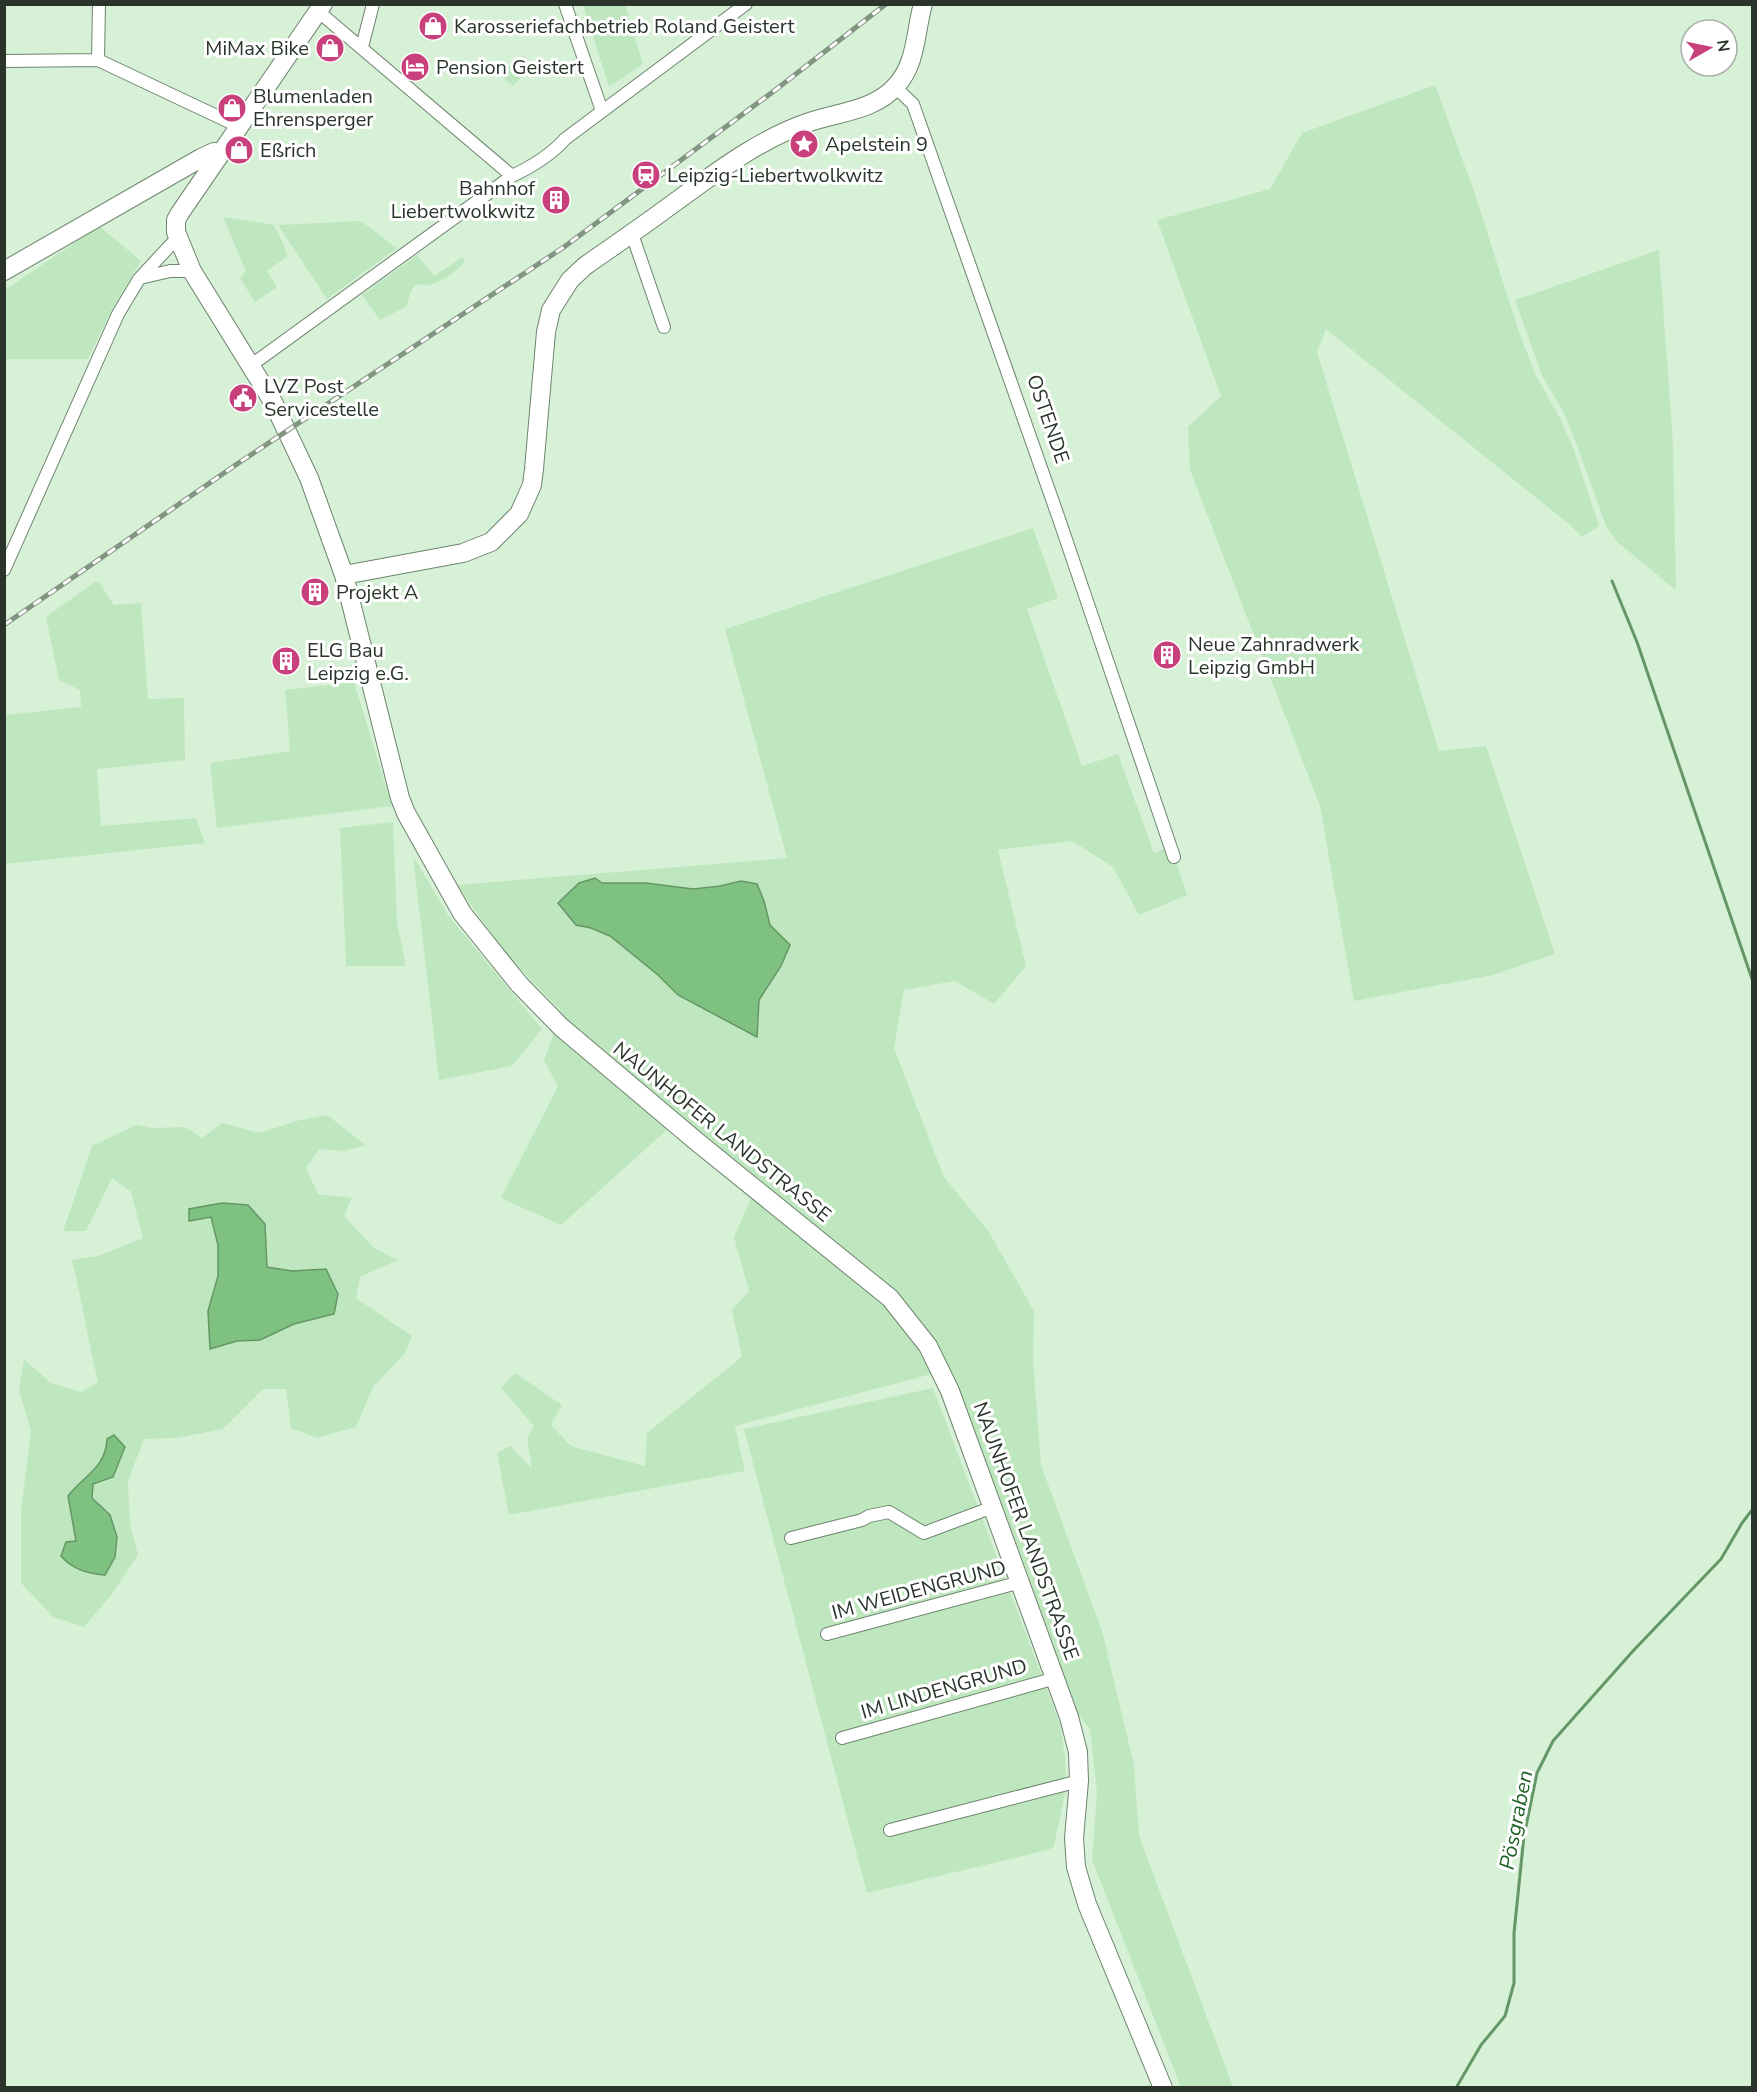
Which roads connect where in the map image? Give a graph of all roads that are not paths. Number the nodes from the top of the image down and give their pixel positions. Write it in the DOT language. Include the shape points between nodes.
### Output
graph roads {
  1 [pos="99,4"];
  2 [pos="373,4"];
  3 [pos="565,4"];
  4 [pos="746,4"];
  5 [pos="923,4"];
  6 [pos="321,8"];
  7 [pos="362,47"];
  8 [pos="98,60"];
  9 [pos="4,61"];
  10 [pos="895,87"];
  11 [pos="602,111"];
  12 [pos="240,127"];
  13 [pos="220,153"];
  14 [pos="512,176"];
  15 [pos="632,234"];
  16 [pos="178,237"];
  17 [pos="4,271"];
  18 [pos="192,271"];
  19 [pos="139,279"];
  20 [pos="663,327"];
  21 [pos="250,366"];
  22 [pos="4,570"];
  23 [pos="344,574"];
  24 [pos="1174,857"];
  25 [pos="993,1506"];
  26 [pos="791,1538"];
  27 [pos="1021,1582"];
  28 [pos="827,1634"];
  29 [pos="1056,1678"];
  30 [pos="842,1738"];
  31 [pos="1079,1781"];
  32 [pos="890,1830"];
  33 [pos="1163,2088"];
  1 -- 8 [label="street"];
  2 -- 7 [label="street"];
  3 -- 11 [label="street"];
  4 -- 11 [label="street"];
  5 -- 10 [label="street" via="911,61"];
  6 -- 7 [label="street"];
  6 -- 12 [label="street"];
  7 -- 14 [label="street"];
  8 -- 9 [label="street"];
  8 -- 12 [label="street"];
  10 -- 15 [label="street" via="859,109 781,134 715,173"];
  10 -- 24 [label="street, OSTENDE" via="913,104"];
  11 -- 14 [label="street" via="526,170"];
  12 -- 13 [label="street"];
  13 -- 16 [label="street" via="180,213"];
  13 -- 17 [label="street" via="201,158"];
  14 -- 21 [label="street"];
  15 -- 20 [label="street"];
  15 -- 23 [label="street" via="570,280 551,310 531,485 511,524 491,542 463,554"];
  16 -- 18 [label="street, NAUNHOFER LANDSTRASSE"];
  16 -- 19 [label="street"];
  18 -- 19 [label="street" via="170,271"];
  18 -- 21 [label="street, NAUNHOFER LANDSTRASSE"];
  19 -- 22 [label="street" via="118,314"];
  21 -- 23 [label="street, NAUNHOFER LANDSTRASSE" via="273,402 309,478"];
  23 -- 25 [label="street, NAUNHOFER LANDSTRASSE" via="400,798 462,913 519,984 561,1027 890,1298 940,1368"];
  25 -- 26 [label="street" via="924,1533 889,1512"];
  25 -- 27 [label="street, NAUNHOFER LANDSTRASSE"];
  27 -- 28 [label="street, IM WEIDENGRUND"];
  27 -- 29 [label="street, NAUNHOFER LANDSTRASSE"];
  29 -- 30 [label="street, IM LINDENGRUND"];
  29 -- 31 [label="street, NAUNHOFER LANDSTRASSE" via="1078,1752"];
  31 -- 32 [label="street"];
  31 -- 33 [label="street, NAUNHOFER LANDSTRASSE" via="1074,1838 1076,1867 1087,1904"];
}
